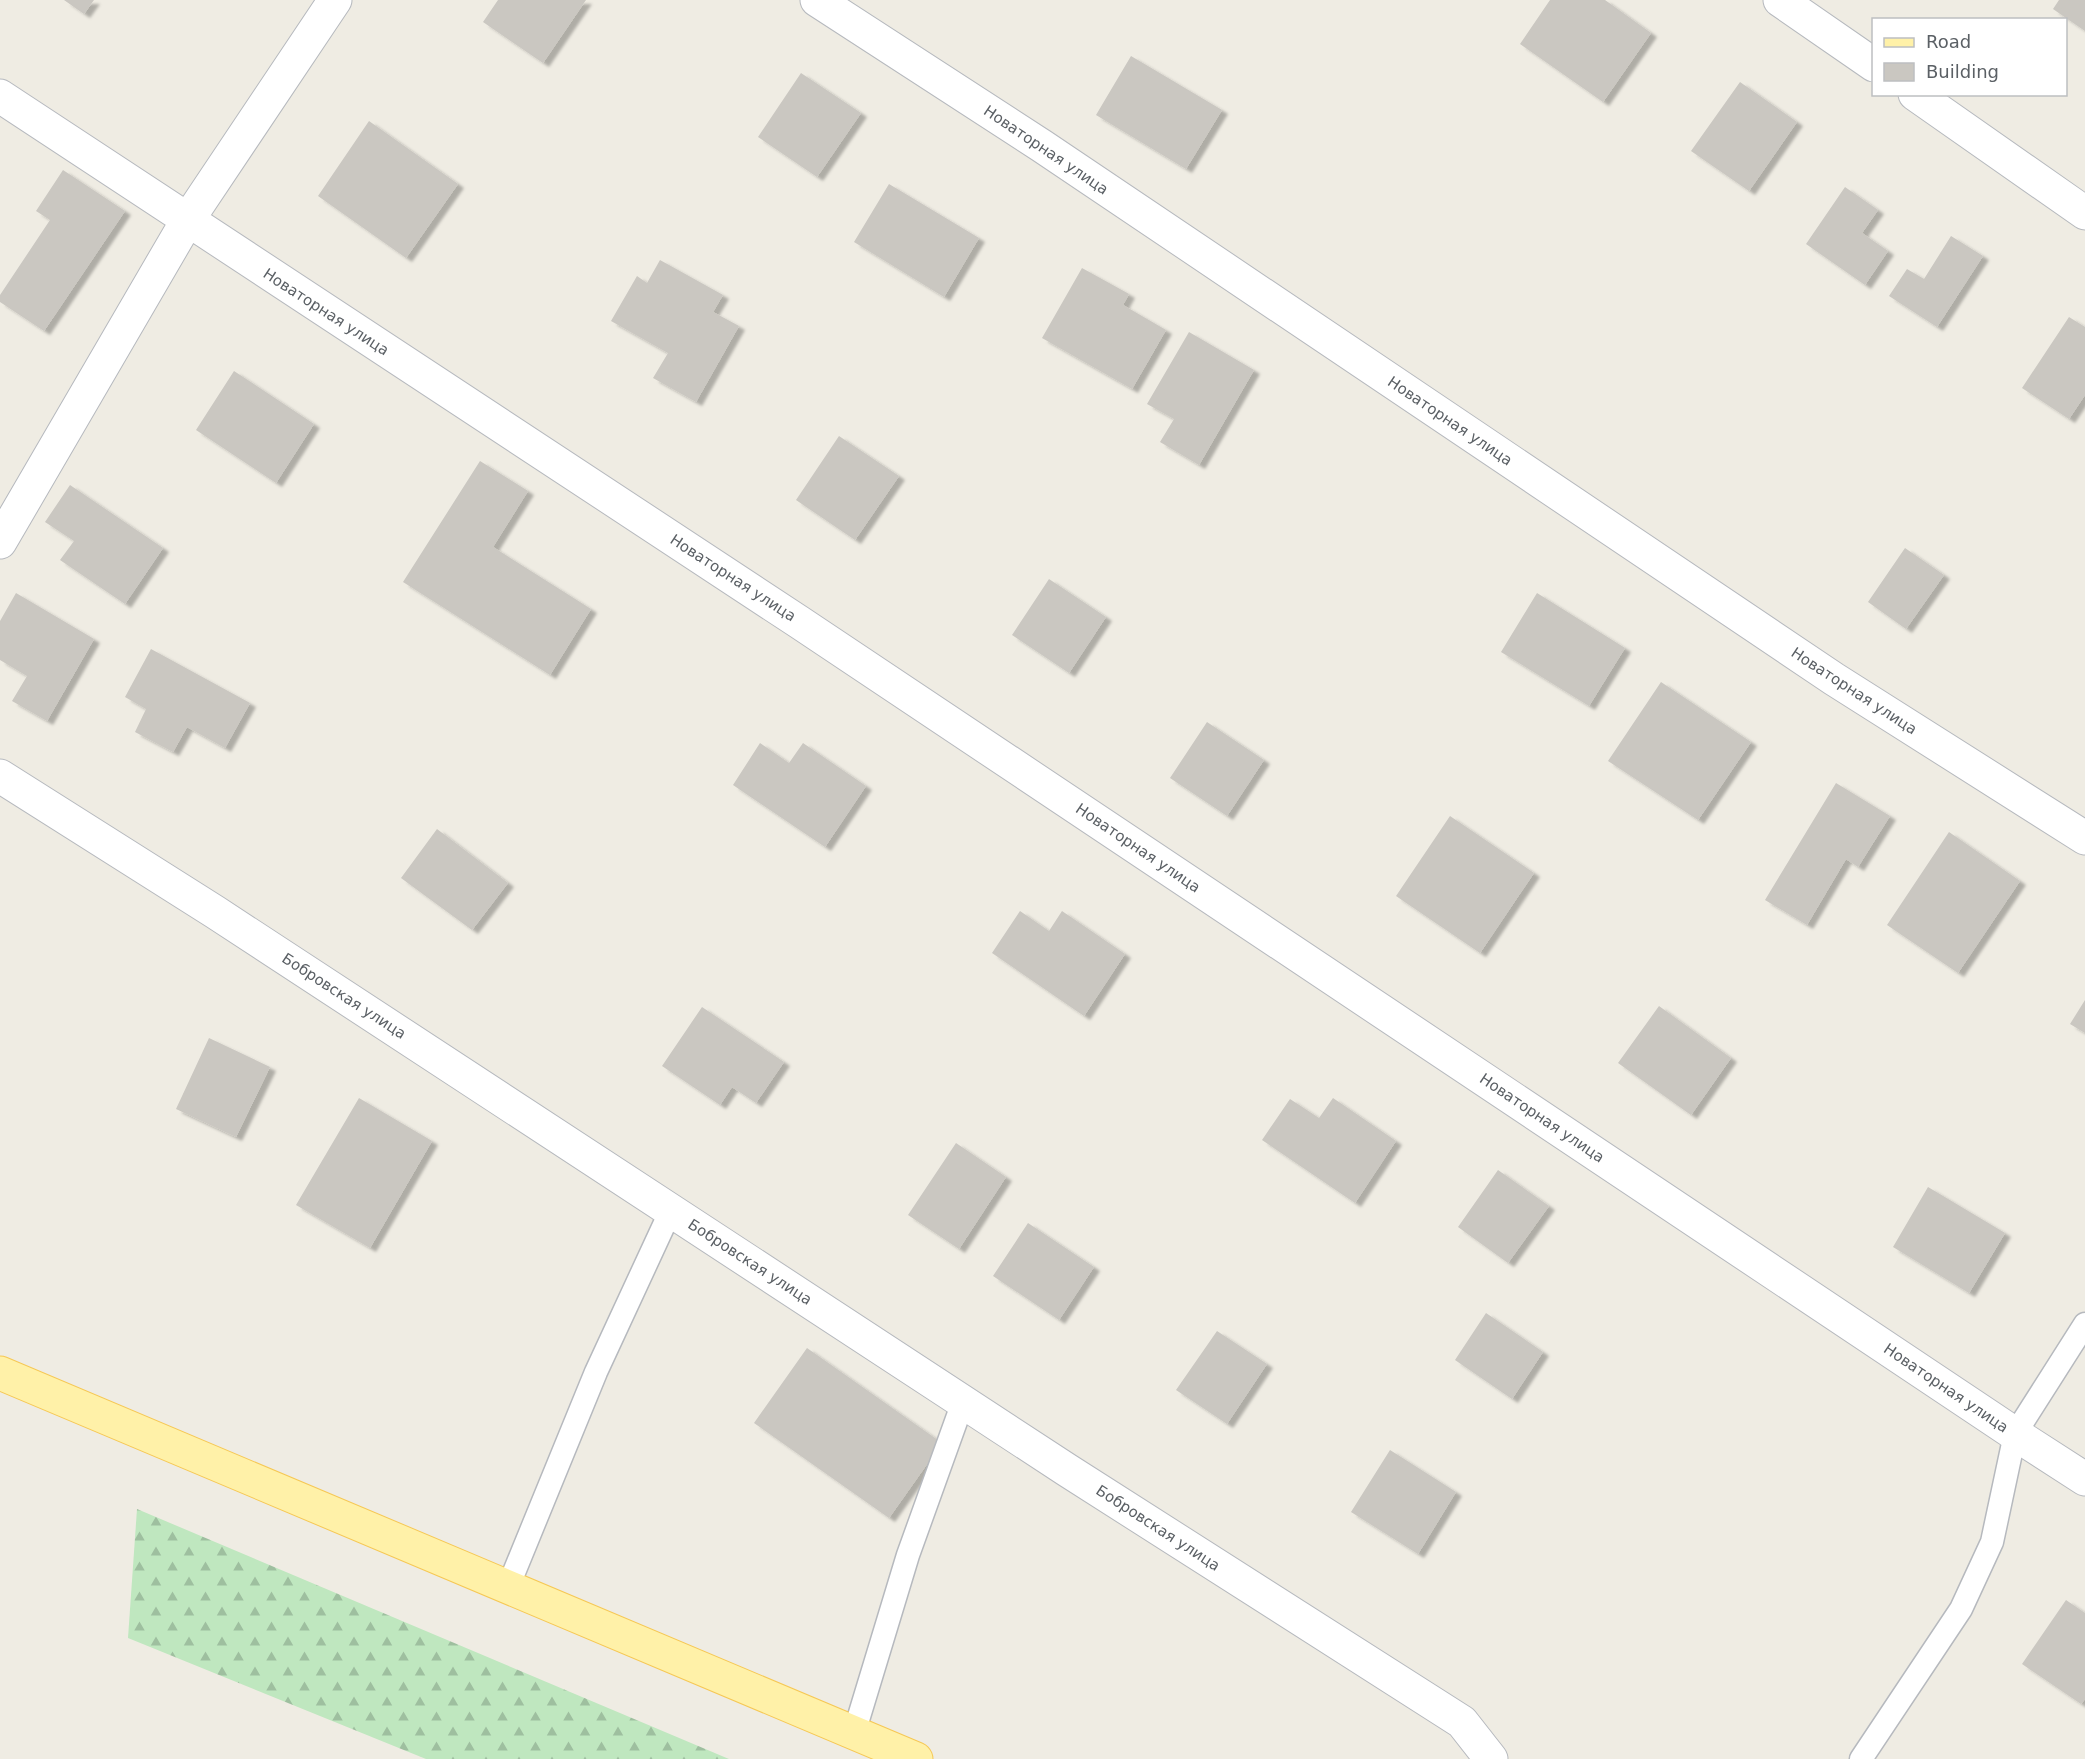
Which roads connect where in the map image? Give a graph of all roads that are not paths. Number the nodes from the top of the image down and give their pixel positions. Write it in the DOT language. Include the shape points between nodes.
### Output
graph roads {
  1 [pos="335,0"];
  2 [pos="817,0"];
  3 [pos="1779,0"];
  4 [pos="1872,65"];
  5 [pos="0,96"];
  6 [pos="1918,96"];
  7 [pos="2085,213"];
  8 [pos="187,221"];
  9 [pos="0,542"];
  10 [pos="0,776"];
  11 [pos="2085,838"];
  12 [pos="671,1210"];
  13 [pos="2085,1324"];
  14 [pos="0,1373"];
  15 [pos="963,1402"];
  16 [pos="2015,1434"];
  17 [pos="2085,1479"];
  18 [pos="508,1587"];
  19 [pos="855,1733"];
  20 [pos="916,1759"];
  21 [pos="1491,1759"];
  22 [pos="1861,1759"];
  1 -- 8 [label="street"];
  2 -- 11 [label="street, Новаторная улица" via="1042,146 1834,679"];
  3 -- 4 [label="street"];
  5 -- 8 [label="street, Новаторная улица"];
  6 -- 7 [label="street"];
  8 -- 9 [label="street"];
  8 -- 16 [label="street, Новаторная улица" via="799,622"];
  10 -- 12 [label="street, Бобровская улица"];
  12 -- 15 [label="street, Бобровская улица"];
  12 -- 18 [label="lane" via="596,1372"];
  13 -- 16 [label="lane"];
  14 -- 18 [label="main road"];
  15 -- 19 [label="lane" via="908,1555"];
  15 -- 21 [label="street, Бобровская улица" via="1462,1722"];
  16 -- 17 [label="street, Новаторная улица"];
  16 -- 22 [label="lane" via="1992,1542 1961,1609"];
  18 -- 19 [label="main road"];
  19 -- 20 [label="main road"];
}
